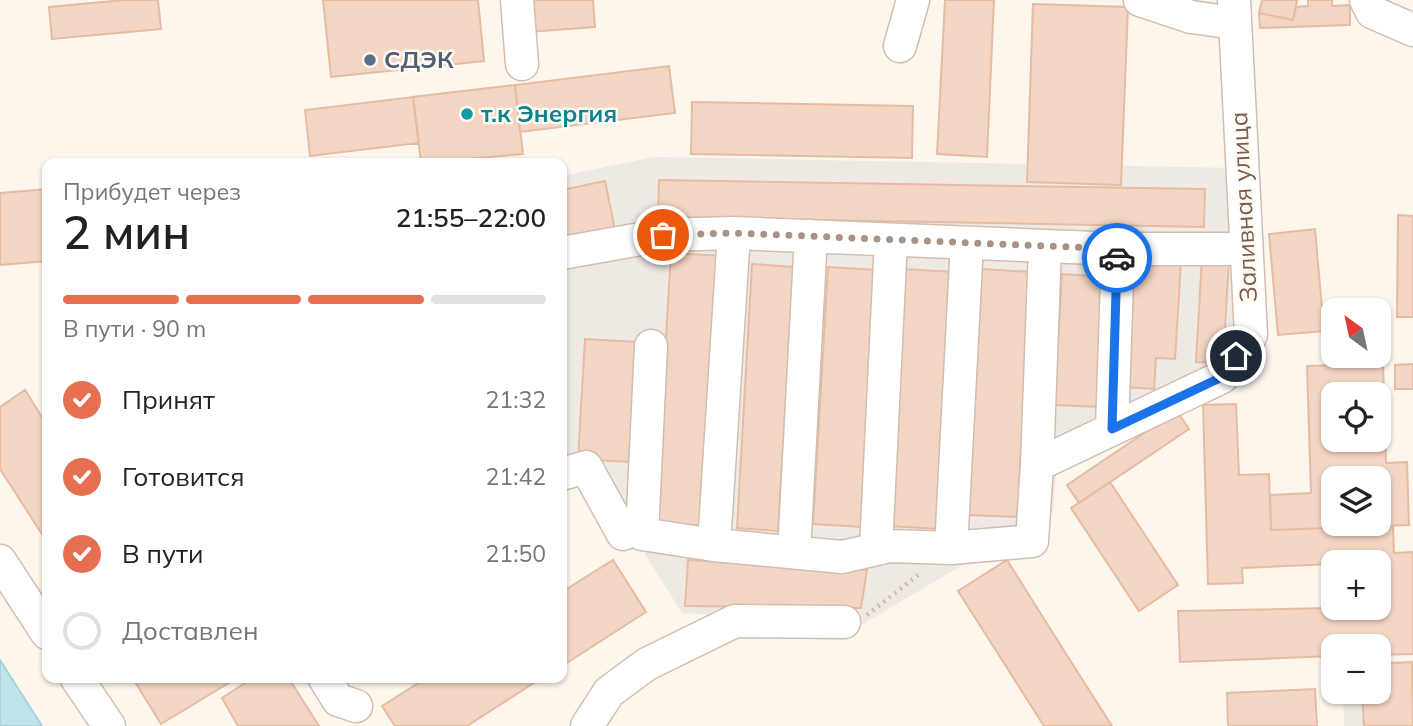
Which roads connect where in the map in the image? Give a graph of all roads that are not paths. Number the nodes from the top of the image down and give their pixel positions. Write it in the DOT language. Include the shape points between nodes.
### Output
graph roads {
  1 [pos="517,0"];
  2 [pos="913,0"];
  3 [pos="1140,0"];
  4 [pos="1366,0"];
  5 [pos="1234,12"];
  6 [pos="1413,30"];
  7 [pos="900,46"];
  8 [pos="522,64"];
  9 [pos="734,233"];
  10 [pos="811,236"];
  11 [pos="891,240"];
  12 [pos="967,243"];
  13 [pos="1045,247"];
  14 [pos="1118,249"];
  15 [pos="1246,249"];
  16 [pos="567,252"];
  17 [pos="651,346"];
  18 [pos="1112,429"];
  19 [pos="1037,465"];
  20 [pos="567,473"];
  21 [pos="622,534"];
  22 [pos="714,545"];
  23 [pos="876,548"];
  24 [pos="951,548"];
  25 [pos="794,552"];
  26 [pos="0,561"];
  27 [pos="844,622"];
  28 [pos="42,625"];
  29 [pos="80,683"];
  30 [pos="328,683"];
  31 [pos="356,706"];
  32 [pos="109,726"];
  33 [pos="587,726"];
  1 -- 8 [label="street"];
  2 -- 7 [label="street"];
  3 -- 5 [label="street" via="1191,17"];
  4 -- 6 [label="street" via="1372,12"];
  5 -- 15 [label="street, Заливная улица"];
  9 -- 10 [label="street"];
  9 -- 16 [label="street" via="663,235"];
  9 -- 22 [label="street"];
  10 -- 11 [label="street"];
  10 -- 25 [label="street"];
  11 -- 12 [label="street"];
  11 -- 23 [label="street"];
  12 -- 13 [label="street"];
  12 -- 24 [label="street"];
  13 -- 14 [label="street"];
  13 -- 19 [label="street"];
  14 -- 15 [label="street"];
  14 -- 18 [label="street"];
  15 -- 18 [label="street, Заливная улица" via="1251,335 1222,377"];
  17 -- 22 [label="street" via="642,534"];
  18 -- 19 [label="street, Заливная улица"];
  19 -- 24 [label="street" via="1032,541"];
  20 -- 21 [label="street" via="586,467"];
  22 -- 25 [label="street"];
  23 -- 24 [label="street"];
  23 -- 25 [label="street" via="842,557"];
  26 -- 28 [label="street"];
  27 -- 33 [label="street" via="735,621 648,664 609,692"];
  29 -- 32 [label="street"];
  30 -- 31 [label="street" via="338,700"];
}
